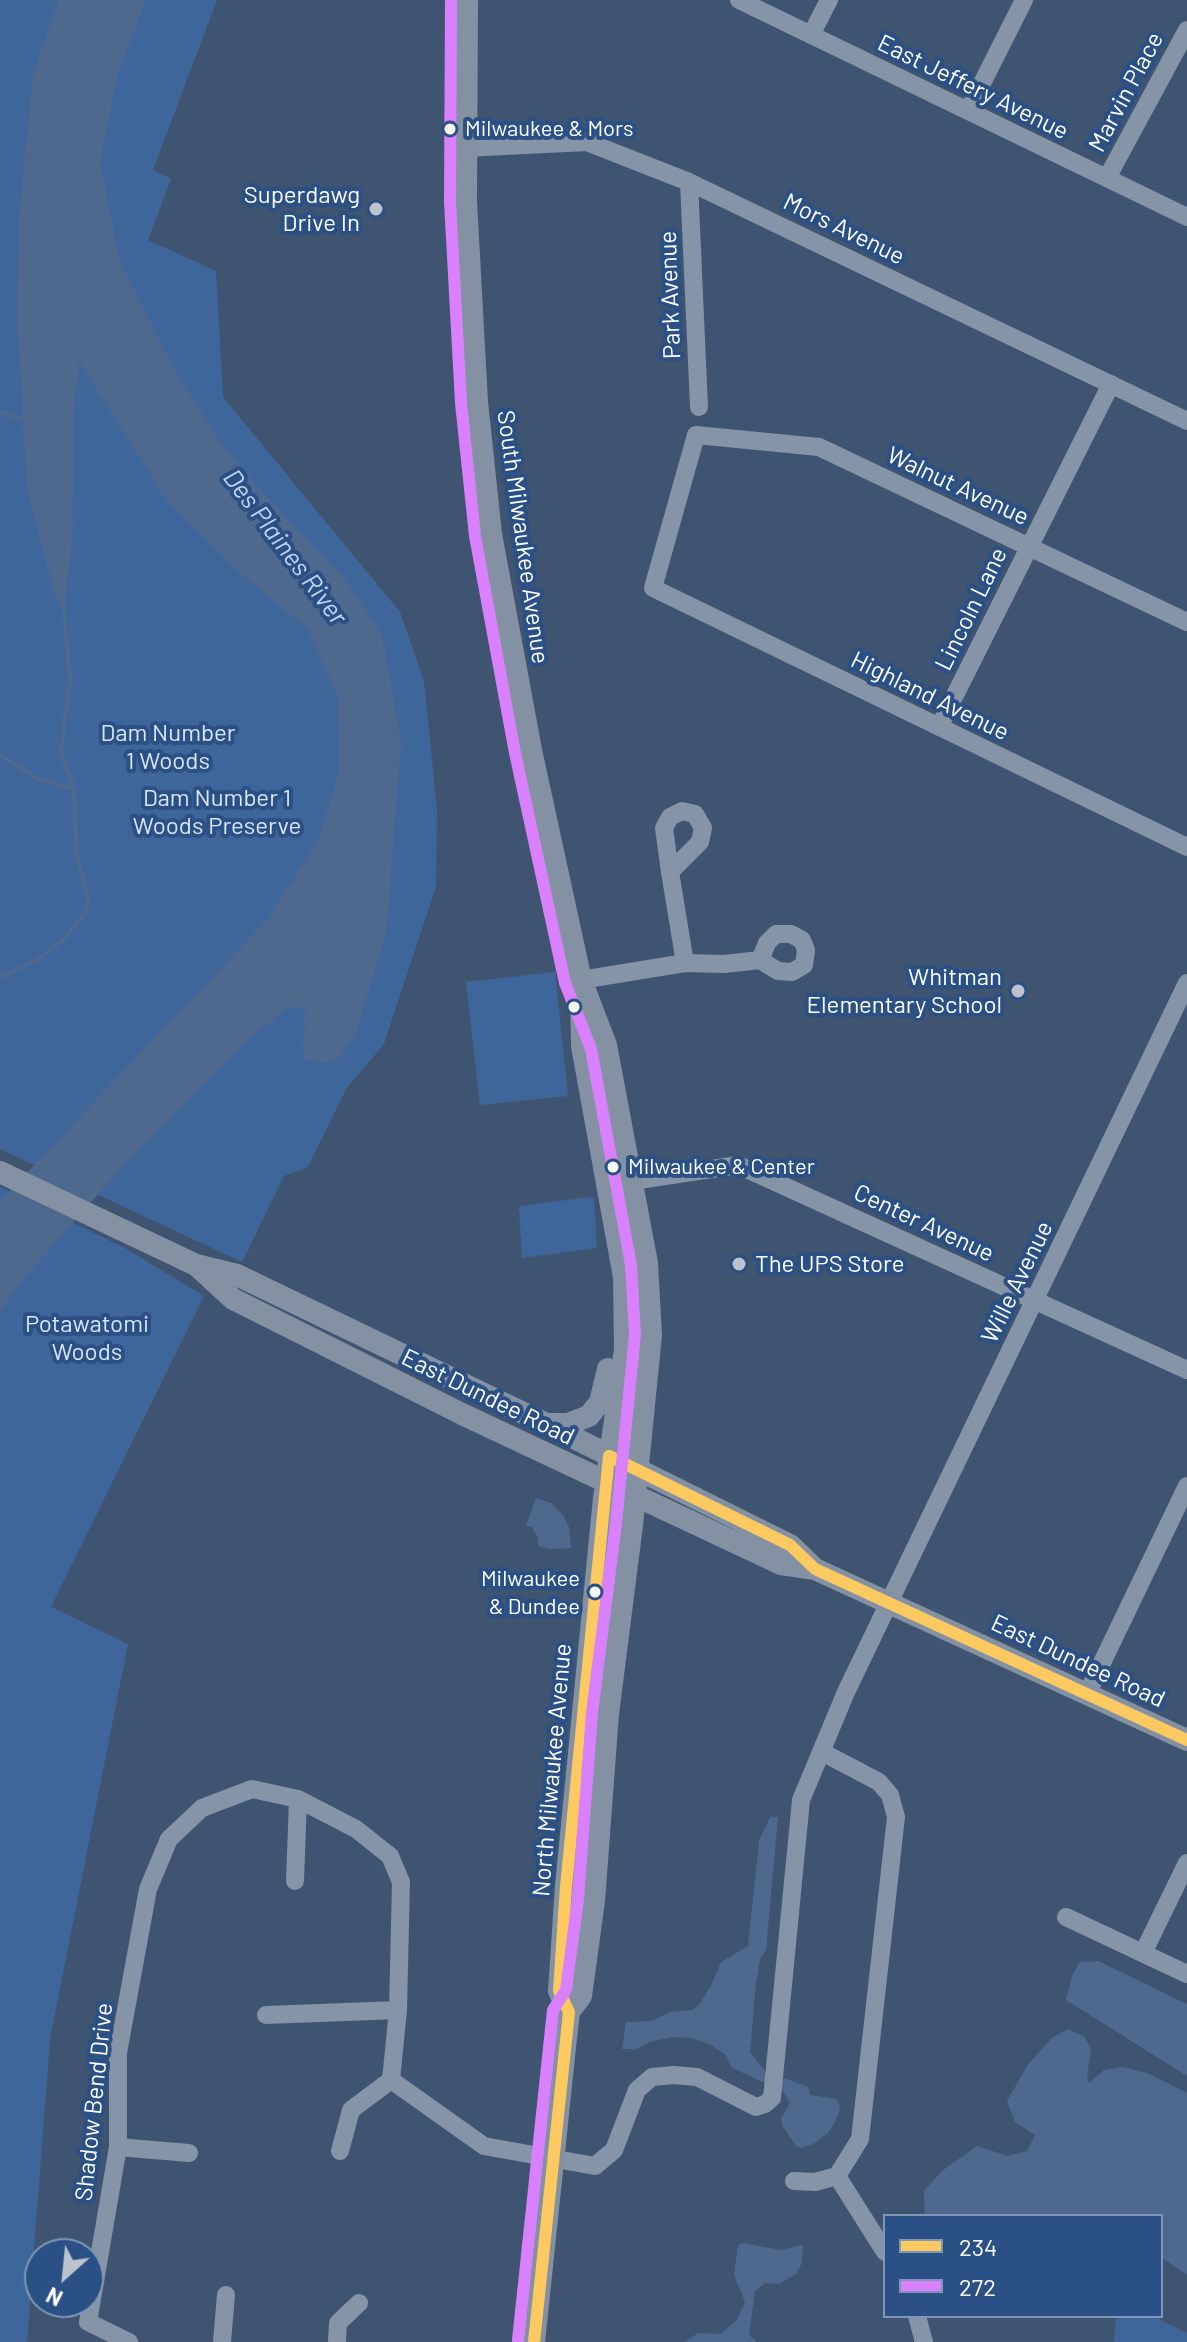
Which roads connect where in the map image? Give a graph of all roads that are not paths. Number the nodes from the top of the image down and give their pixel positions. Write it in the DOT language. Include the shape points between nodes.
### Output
graph roads {
  1 [pos="467,0"];
  2 [pos="739,0"];
  3 [pos="829,0"];
  4 [pos="1024,0"];
  5 [pos="1187,30"];
  6 [pos="811,35"];
  7 [pos="968,111"];
  8 [pos="464,148"];
  9 [pos="1107,178"];
  10 [pos="689,182"];
  11 [pos="1187,217"];
  12 [pos="1111,384"];
  13 [pos="699,407"];
  14 [pos="1187,421"];
  15 [pos="1029,546"];
  16 [pos="653,588"];
  17 [pos="1187,622"];
  18 [pos="939,727"];
  19 [pos="1187,847"];
  20 [pos="670,872"];
  21 [pos="760,960"];
  22 [pos="685,963"];
  23 [pos="581,980"];
  24 [pos="1187,983"];
  25 [pos="5,1175"];
  26 [pos="632,1181"];
  27 [pos="196,1265"];
  28 [pos="624,1277"];
  29 [pos="1034,1301"];
  30 [pos="1187,1370"];
  31 [pos="546,1424"];
  32 [pos="609,1456"];
  33 [pos="638,1470"];
  34 [pos="607,1482"];
  35 [pos="1185,1495"];
  36 [pos="635,1496"];
  37 [pos="815,1569"];
  38 [pos="889,1602"];
  39 [pos="1087,1694"];
  40 [pos="1187,1740"];
  41 [pos="822,1752"];
  42 [pos="298,1799"];
  43 [pos="1187,1863"];
  44 [pos="295,1881"];
  45 [pos="1066,1917"];
  46 [pos="1143,1953"];
  47 [pos="1187,1974"];
  48 [pos="398,2010"];
  49 [pos="569,2012"];
  50 [pos="266,2015"];
  51 [pos="391,2080"];
  52 [pos="118,2147"];
  53 [pos="340,2151"];
  54 [pos="189,2153"];
  55 [pos="553,2157"];
  56 [pos="837,2176"];
  57 [pos="794,2181"];
  58 [pos="883,2249"];
  59 [pos="226,2295"];
  60 [pos="359,2303"];
  61 [pos="918,2318"];
  62 [pos="129,2342"];
  63 [pos="222,2342"];
  64 [pos="337,2342"];
  65 [pos="534,2342"];
  66 [pos="924,2342"];
  1 -- 8 [label="main road, South Milwaukee Avenue"];
  2 -- 6 [label="street, East Jeffery Avenue"];
  3 -- 6 [label="street"];
  4 -- 7 [label="street"];
  5 -- 9 [label="street, Marvin Place"];
  6 -- 7 [label="street, East Jeffery Avenue"];
  7 -- 9 [label="street, East Jeffery Avenue"];
  8 -- 10 [label="street, Mors Avenue" via="587,142"];
  8 -- 23 [label="main road, South Milwaukee Avenue" via="477,402 491,534"];
  9 -- 11 [label="street, East Jeffery Avenue"];
  10 -- 12 [label="street, Mors Avenue"];
  10 -- 13 [label="street, Park Avenue"];
  12 -- 14 [label="street, Mors Avenue"];
  12 -- 15 [label="street, Lincoln Lane"];
  15 -- 16 [label="street, Walnut Avenue" via="819,447 696,435"];
  15 -- 17 [label="street, Walnut Avenue"];
  15 -- 18 [label="street, Lincoln Lane"];
  16 -- 18 [label="street, Highland Avenue"];
  18 -- 19 [label="street, Highland Avenue"];
  20 -- 20 [label="street" via="664,828 682,811 695,814 703,828 700,842"];
  20 -- 22 [label="street"];
  21 -- 22 [label="street"];
  22 -- 23 [label="street"];
  23 -- 26 [label="main road, South Milwaukee Avenue" via="606,1045"];
  23 -- 28 [label="main road, South Milwaukee Avenue" via="582,1046"];
  24 -- 29 [label="street, Wille Avenue"];
  25 -- 27 [label="main road, East Dundee Road"];
  26 -- 29 [label="street, Center Avenue" via="738,1165"];
  26 -- 33 [label="main road, South Milwaukee Avenue" via="647,1263 651,1335"];
  27 -- 31 [label="main road, East Dundee Road" via="237,1275"];
  27 -- 34 [label="main road, East Dundee Road" via="233,1299"];
  28 -- 31 [label="main road" via="600,1402 581,1420"];
  28 -- 32 [label="main road, South Milwaukee Avenue" via="625,1349"];
  29 -- 30 [label="street, Center Avenue"];
  29 -- 38 [label="street, Wille Avenue"];
  31 -- 32 [label="main road, East Dundee Road"];
  32 -- 33 [label="main road, East Dundee Road"];
  32 -- 34 [label="main road, South Milwaukee Avenue"];
  33 -- 36 [label="main road, South Milwaukee Avenue"];
  33 -- 37 [label="main road, East Dundee Road" via="790,1545"];
  34 -- 36 [label="main road, East Dundee Road"];
  34 -- 49 [label="main road, North Milwaukee Avenue" via="566,1886 559,1991"];
  35 -- 39 [label="street"];
  36 -- 37 [label="main road, East Dundee Road" via="781,1564"];
  36 -- 49 [label="main road, North Milwaukee Avenue" via="608,1714 594,1901 581,1996"];
  37 -- 38 [label="main road, East Dundee Road"];
  38 -- 39 [label="main road, East Dundee Road"];
  38 -- 41 [label="street, Wille Avenue"];
  39 -- 40 [label="main road, East Dundee Road"];
  41 -- 55 [label="street, Wille Avenue" via="801,1800 772,2098 756,2107 697,2077 652,2077 637,2090 614,2150 604,2160 595,2166"];
  41 -- 56 [label="street" via="879,1782 890,1795 896,1817 860,2139"];
  42 -- 44 [label="street"];
  42 -- 48 [label="street, Shadow Bend Drive" via="356,1829 390,1856 401,1882"];
  42 -- 52 [label="street, Shadow Bend Drive" via="252,1789 202,1808 169,1839 148,1889 118,2053"];
  43 -- 46 [label="street"];
  45 -- 46 [label="street"];
  46 -- 47 [label="street"];
  48 -- 50 [label="street"];
  48 -- 51 [label="street, Shadow Bend Drive"];
  49 -- 55 [label="main road, North Milwaukee Avenue"];
  51 -- 53 [label="street" via="351,2110"];
  51 -- 55 [label="street" via="484,2146"];
  52 -- 54 [label="street"];
  52 -- 62 [label="street, Shadow Bend Drive" via="88,2322"];
  55 -- 65 [label="main road, North Milwaukee Avenue"];
  56 -- 57 [label="street"];
  56 -- 58 [label="street"];
  59 -- 63 [label="street"];
  60 -- 64 [label="street" via="338,2323"];
  61 -- 66 [label="street"];
}
